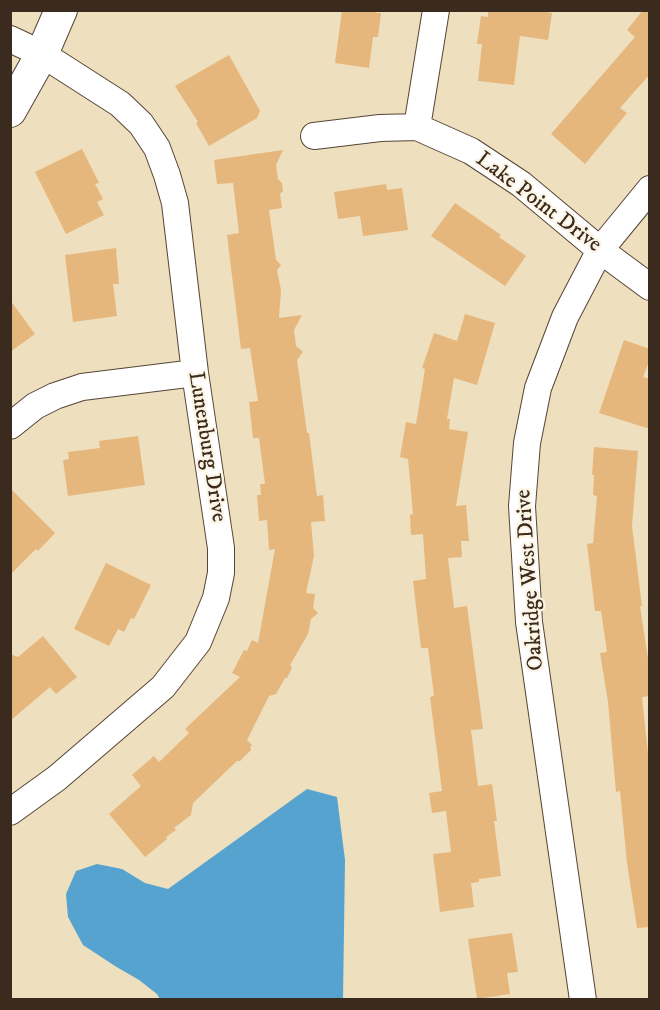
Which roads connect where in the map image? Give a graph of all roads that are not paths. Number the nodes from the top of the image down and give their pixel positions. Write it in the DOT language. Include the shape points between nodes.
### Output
graph roads {
  1 [pos="62,10"];
  2 [pos="436,10"];
  3 [pos="10,39"];
  4 [pos="42,54"];
  5 [pos="10,111"];
  6 [pos="417,127"];
  7 [pos="314,136"];
  8 [pos="650,189"];
  9 [pos="600,250"];
  10 [pos="650,287"];
  11 [pos="195,373"];
  12 [pos="10,426"];
  13 [pos="10,812"];
  14 [pos="583,999"];
  1 -- 4 [label="main road"];
  2 -- 6 [label="street"];
  3 -- 4 [label="street, Lunenburg Drive"];
  4 -- 5 [label="main road"];
  4 -- 11 [label="street, Lunenburg Drive" via="120,104 141,124 156,148 175,203"];
  6 -- 7 [label="street, Lake Point Drive"];
  6 -- 9 [label="street, Lake Point Drive" via="471,151 521,184"];
  8 -- 9 [label="street, Oakridge West Drive"];
  9 -- 10 [label="street, Lake Point Drive"];
  9 -- 14 [label="street, Oakridge West Drive" via="565,317 538,388 527,443 522,506 529,622"];
  11 -- 12 [label="street" via="82,387 35,406"];
  11 -- 13 [label="street, Lunenburg Drive" via="221,548 216,598 198,642 163,687 57,778"];
}
